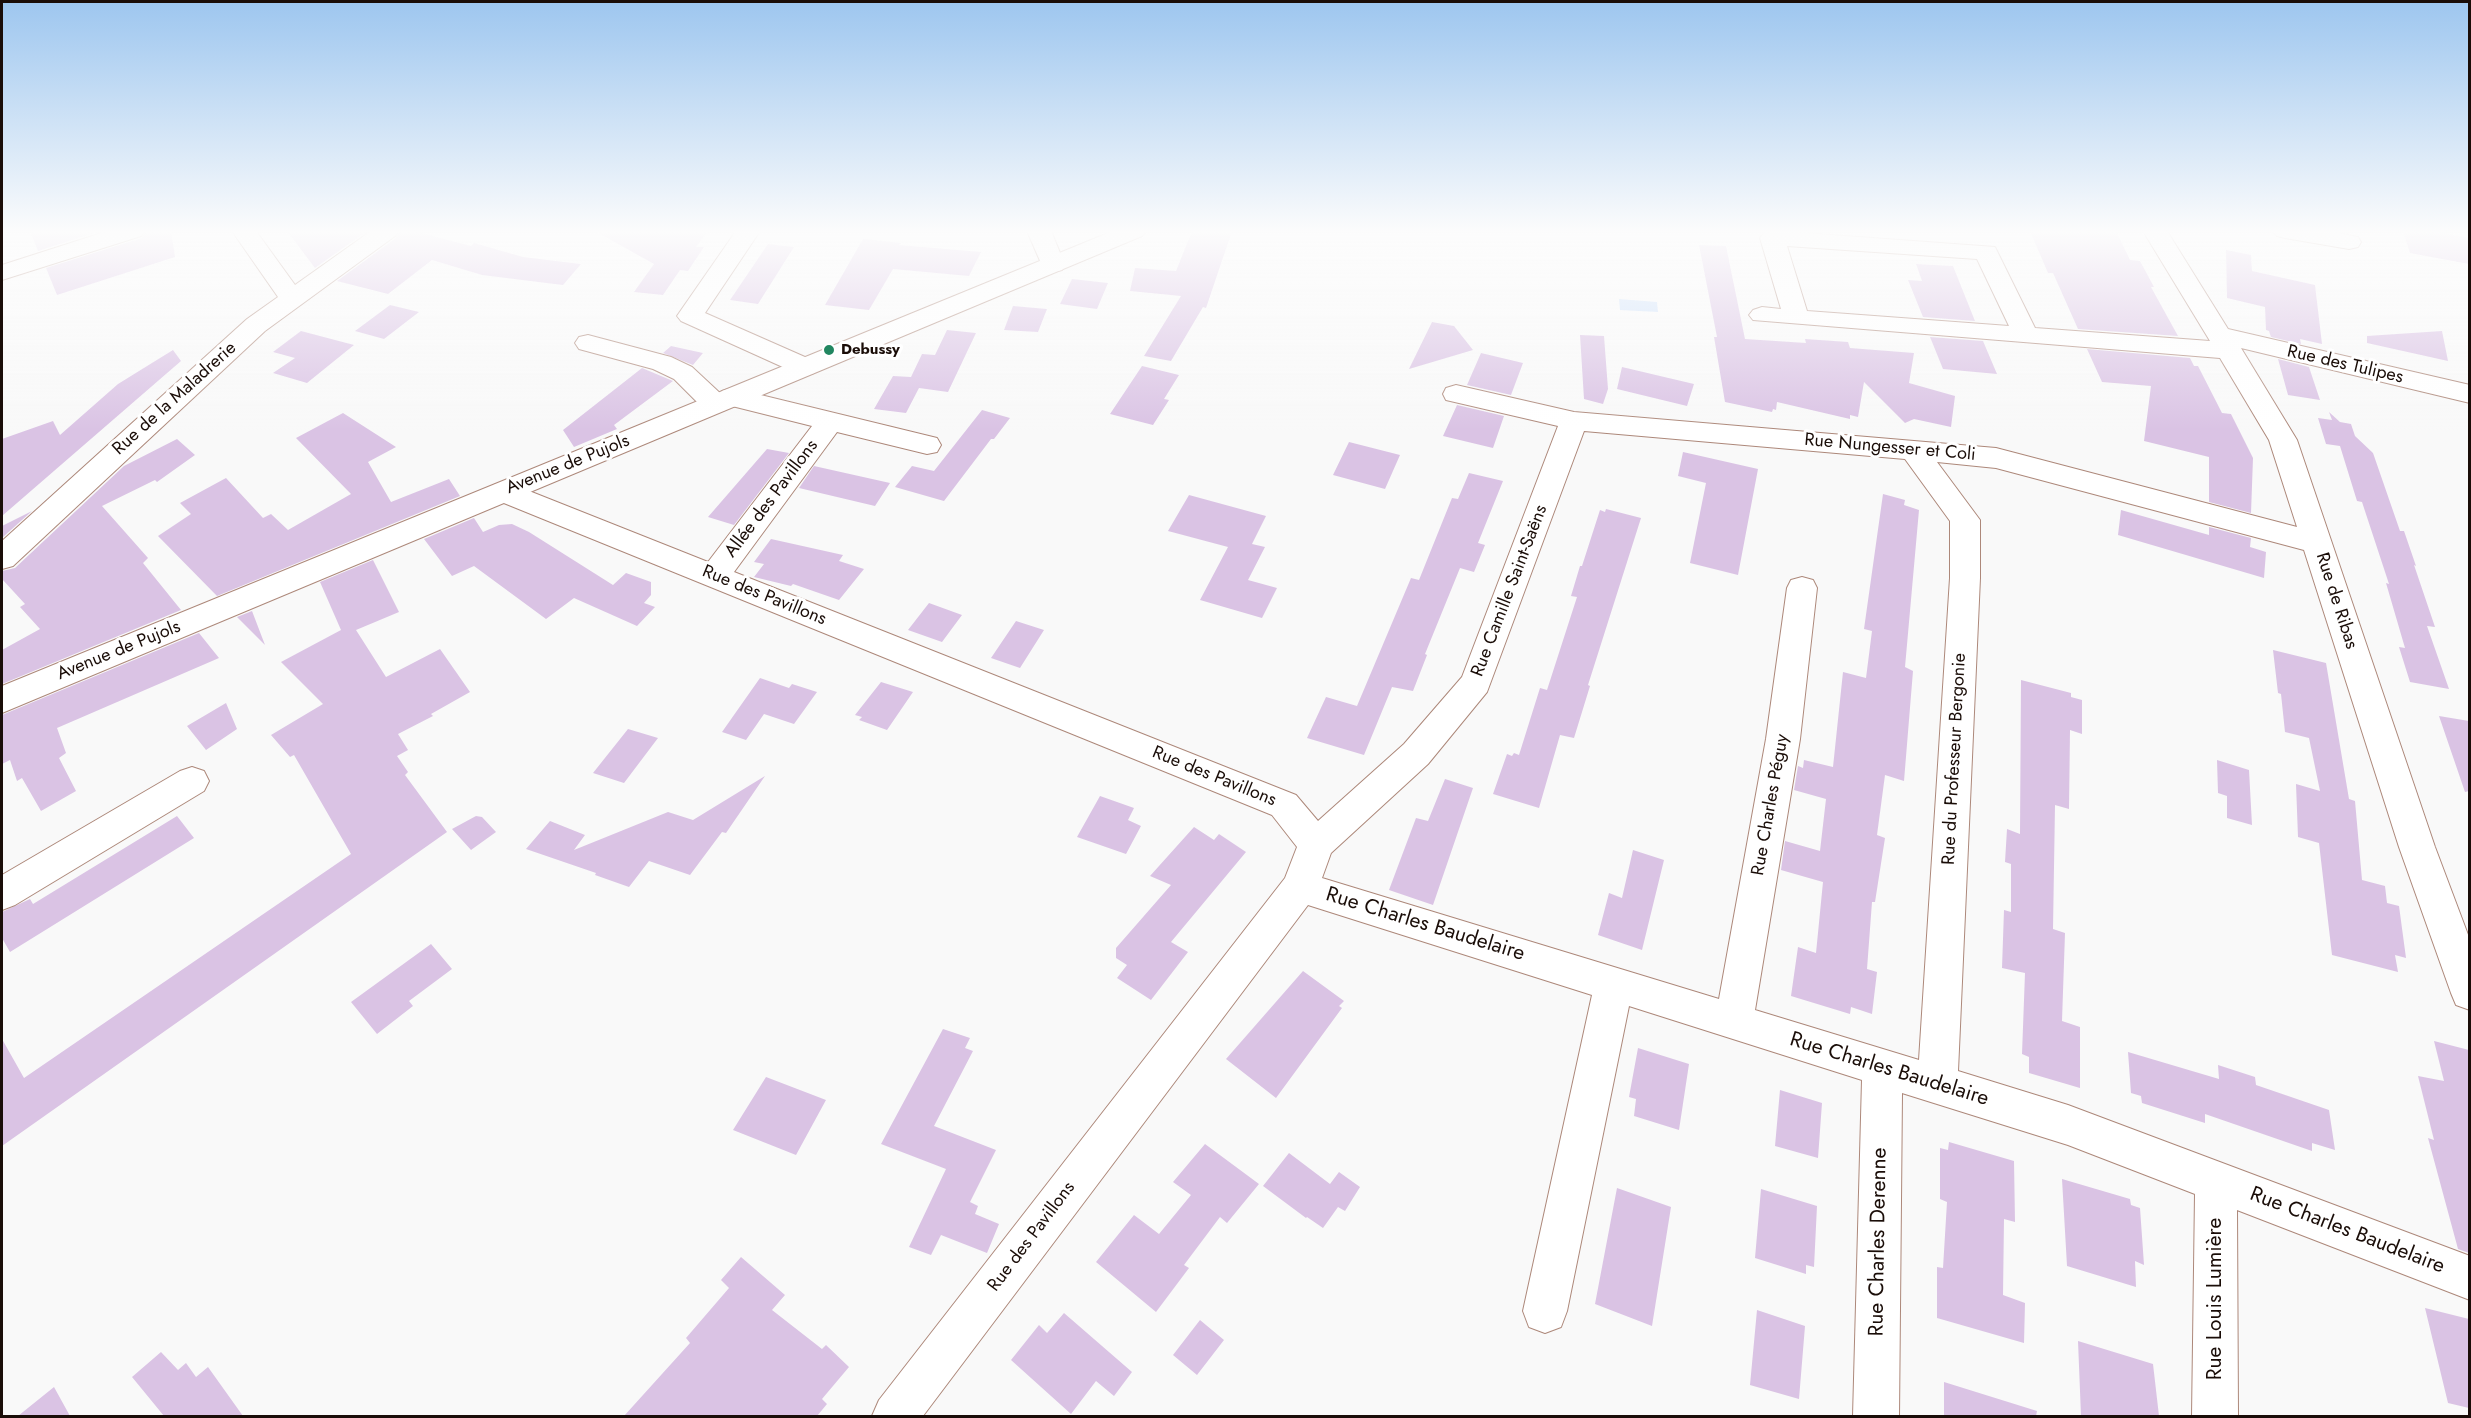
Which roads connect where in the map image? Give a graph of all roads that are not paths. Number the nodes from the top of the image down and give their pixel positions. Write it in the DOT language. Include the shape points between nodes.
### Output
graph roads {
  1 [pos="291,297"];
  2 [pos="297,297"];
  3 [pos="703,297"];
  4 [pos="975,297"];
  5 [pos="1790,297"];
  6 [pos="2008,297"];
  7 [pos="2196,297"];
  8 [pos="293,300"];
  9 [pos="1762,315"];
  10 [pos="1796,317"];
  11 [pos="2026,335"];
  12 [pos="588,343"];
  13 [pos="2225,343"];
  14 [pos="805,367"];
  15 [pos="1456,394"];
  16 [pos="2469,394"];
  17 [pos="724,401"];
  18 [pos="1574,421"];
  19 [pos="830,422"];
  20 [pos="927,445"];
  21 [pos="1913,450"];
  22 [pos="504,492"];
  23 [pos="2317,543"];
  24 [pos="2,558"];
  25 [pos="714,576"];
  26 [pos="1802,588"];
  27 [pos="2,700"];
  28 [pos="192,781"];
  29 [pos="1316,844"];
  30 [pos="1300,887"];
  31 [pos="2,894"];
  32 [pos="2462,955"];
  33 [pos="1614,984"];
  34 [pos="2469,993"];
  35 [pos="1734,1022"];
  36 [pos="1882,1068"];
  37 [pos="1938,1085"];
  38 [pos="2216,1182"];
  39 [pos="2469,1278"];
  40 [pos="1545,1311"];
  41 [pos="895,1416"];
  42 [pos="1876,1416"];
  43 [pos="2215,1416"];
  1 -- 8 [label="street"];
  2 -- 8 [label="street, Rue de la Maladrerie"];
  3 -- 14 [label="street" via="690,316"];
  4 -- 14 [label="street, Avenue de Pujols"];
  5 -- 10 [label="street"];
  6 -- 11 [label="street"];
  7 -- 13 [label="street, Rue de Ribas"];
  8 -- 24 [label="street, Rue de la Maladrerie" via="256,325"];
  9 -- 10 [label="street, Rue des Tulipes"];
  10 -- 11 [label="street, Rue des Tulipes"];
  11 -- 13 [label="street, Rue des Tulipes"];
  12 -- 17 [label="street" via="662,363"];
  13 -- 16 [label="street, Rue des Tulipes"];
  13 -- 23 [label="street, Rue de Ribas" via="2283,440"];
  14 -- 17 [label="street, Avenue de Pujols"];
  15 -- 18 [label="street, Rue Nungesser et Coli"];
  17 -- 19 [label="street, Allée des Pavillons"];
  17 -- 22 [label="street, Avenue de Pujols"];
  18 -- 21 [label="street, Rue Nungesser et Coli"];
  18 -- 29 [label="street, Rue Camille Saint-Saëns" via="1476,683 1416,754"];
  19 -- 20 [label="street, Allée des Pavillons"];
  19 -- 25 [label="street, Allée des Pavillons"];
  21 -- 23 [label="street, Rue Nungesser et Coli" via="1996,458"];
  21 -- 37 [label="street, Rue du Professeur Bergonie" via="1965,520"];
  22 -- 25 [label="street, Rue des Pavillons"];
  22 -- 27 [label="street, Avenue de Pujols"];
  23 -- 32 [label="street, Rue de Ribas" via="2417,847"];
  25 -- 29 [label="street, Rue des Pavillons" via="1284,805"];
  26 -- 35 [label="street, Rue Charles Péguy" via="1783,739"];
  28 -- 31 [label="street"];
  29 -- 30 [label="street, Rue des Pavillons"];
  30 -- 33 [label="street, Rue Charles Baudelaire"];
  30 -- 41 [label="street, Rue des Pavillons"];
  32 -- 34 [label="street, Rue de Ribas"];
  33 -- 35 [label="street, Rue Charles Baudelaire"];
  33 -- 40 [label="street"];
  35 -- 36 [label="street, Rue Charles Baudelaire"];
  36 -- 37 [label="street, Rue Charles Baudelaire"];
  36 -- 42 [label="street, Rue Charles Derenne"];
  37 -- 38 [label="street, Rue Charles Baudelaire" via="2068,1125"];
  38 -- 39 [label="street, Rue Charles Baudelaire"];
  38 -- 43 [label="street, Rue Louis Lumière"];
}
